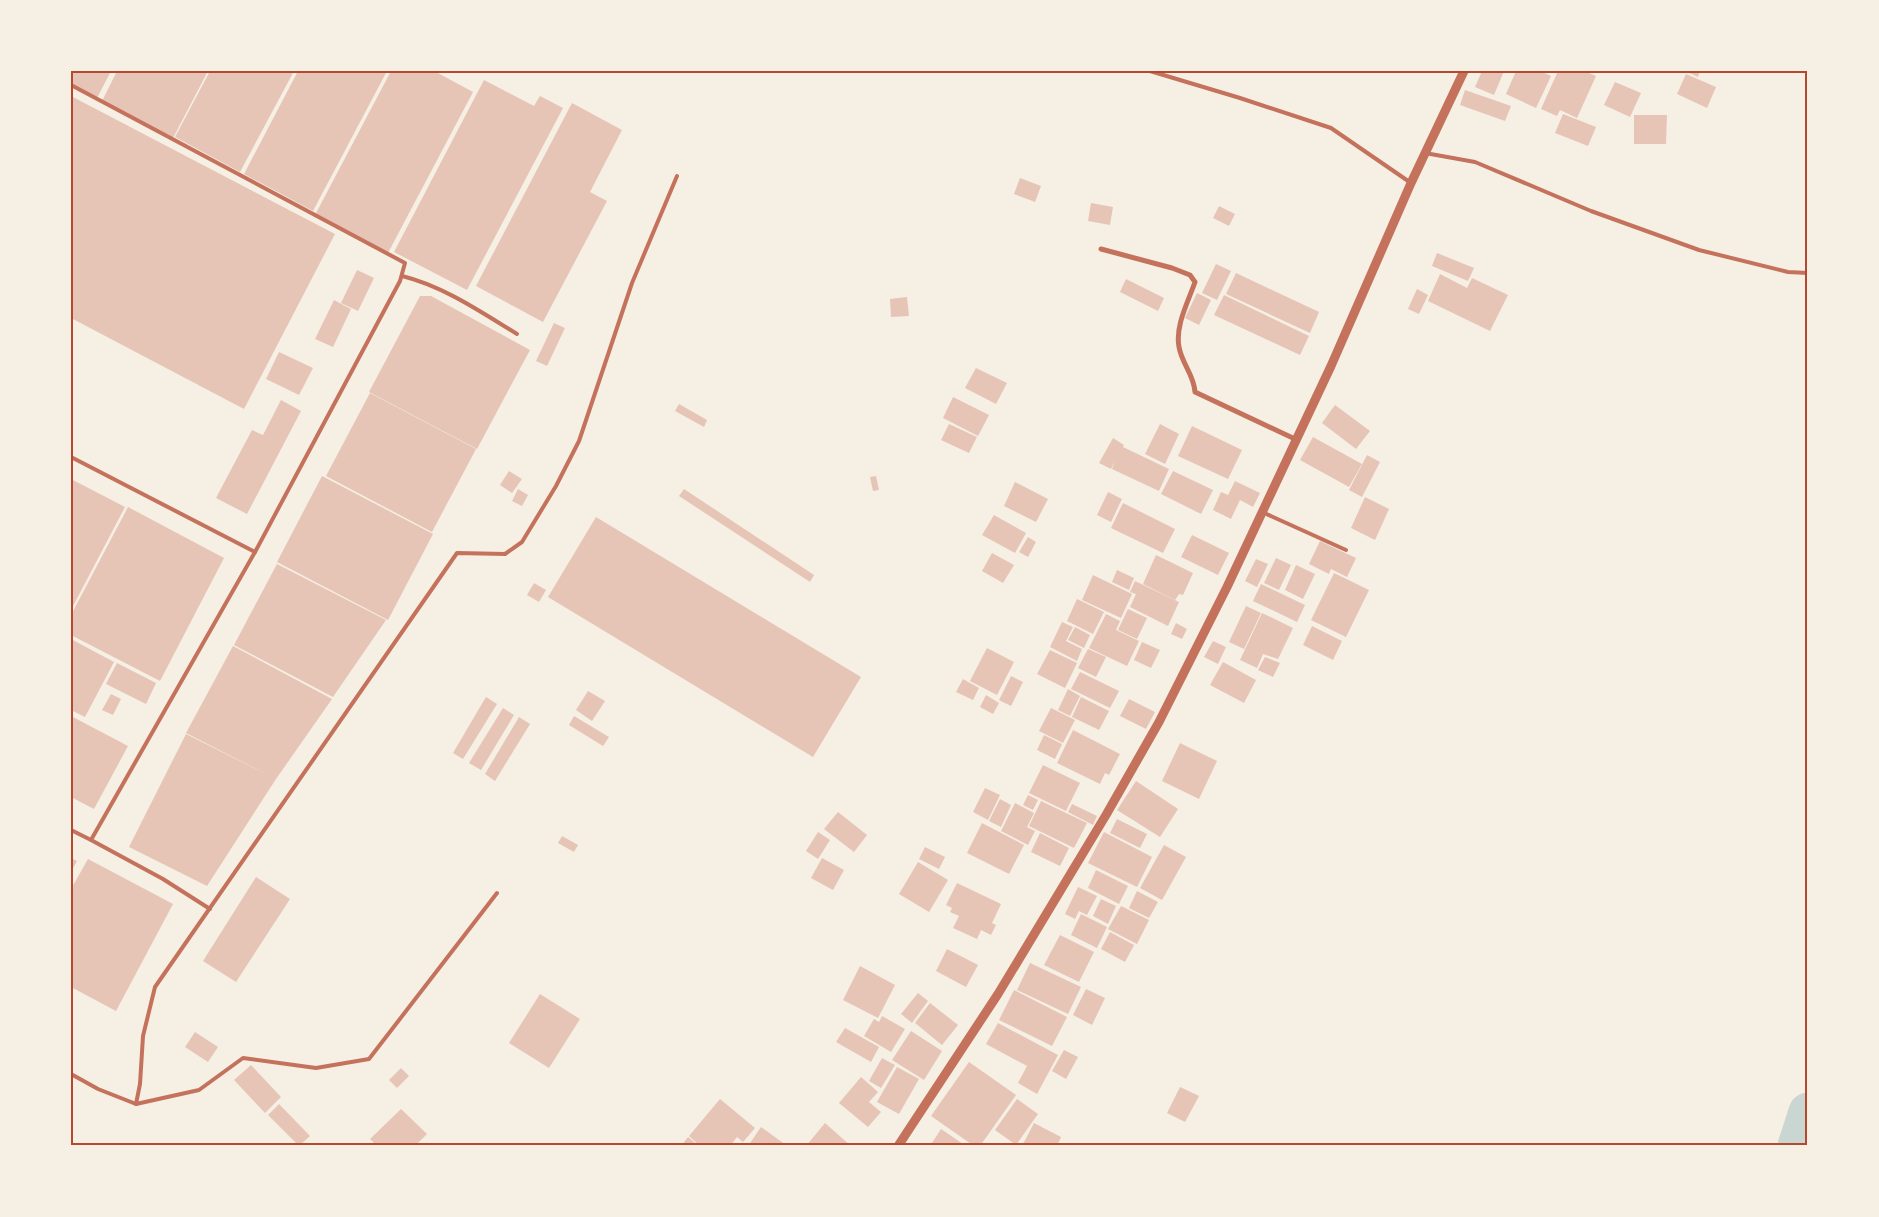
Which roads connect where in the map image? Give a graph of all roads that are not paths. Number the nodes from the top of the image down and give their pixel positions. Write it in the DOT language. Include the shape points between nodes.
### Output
graph roads {
  1 [pos="1150,71"];
  2 [pos="1464,71"];
  3 [pos="71,85"];
  4 [pos="1425,153"];
  5 [pos="677,176"];
  6 [pos="1410,183"];
  7 [pos="1101,249"];
  8 [pos="1808,273"];
  9 [pos="402,276"];
  10 [pos="516,334"];
  11 [pos="1295,439"];
  12 [pos="71,457"];
  13 [pos="1262,512"];
  14 [pos="1346,550"];
  15 [pos="255,552"];
  16 [pos="71,830"];
  17 [pos="91,840"];
  18 [pos="497,893"];
  19 [pos="210,909"];
  20 [pos="71,1074"];
  21 [pos="136,1104"];
  22 [pos="898,1146"];
  1 -- 6 [label="lane" via="1331,128"];
  2 -- 4 [label="street"];
  3 -- 9 [label="lane" via="405,263"];
  4 -- 6 [label="street"];
  4 -- 8 [label="lane" via="1475,162 1590,211 1699,250 1788,272"];
  5 -- 19 [label="lane" via="632,283 579,441 535,522 522,542 505,554 457,553"];
  6 -- 11 [label="street" via="1331,366"];
  7 -- 11 [label="street" via="1190,275 1194,282 1179,330 1179,348 1194,381 1195,392"];
  9 -- 10 [label="lane" via="453,297"];
  9 -- 15 [label="lane"];
  11 -- 13 [label="street"];
  12 -- 15 [label="lane"];
  13 -- 14 [label="lane"];
  13 -- 22 [label="street" via="1159,722 1106,815 998,994"];
  15 -- 17 [label="lane"];
  16 -- 17 [label="lane"];
  17 -- 19 [label="lane"];
  18 -- 21 [label="lane" via="369,1059 316,1068 242,1058 199,1090"];
  19 -- 21 [label="lane" via="155,988 143,1036"];
  20 -- 21 [label="lane"];
}
